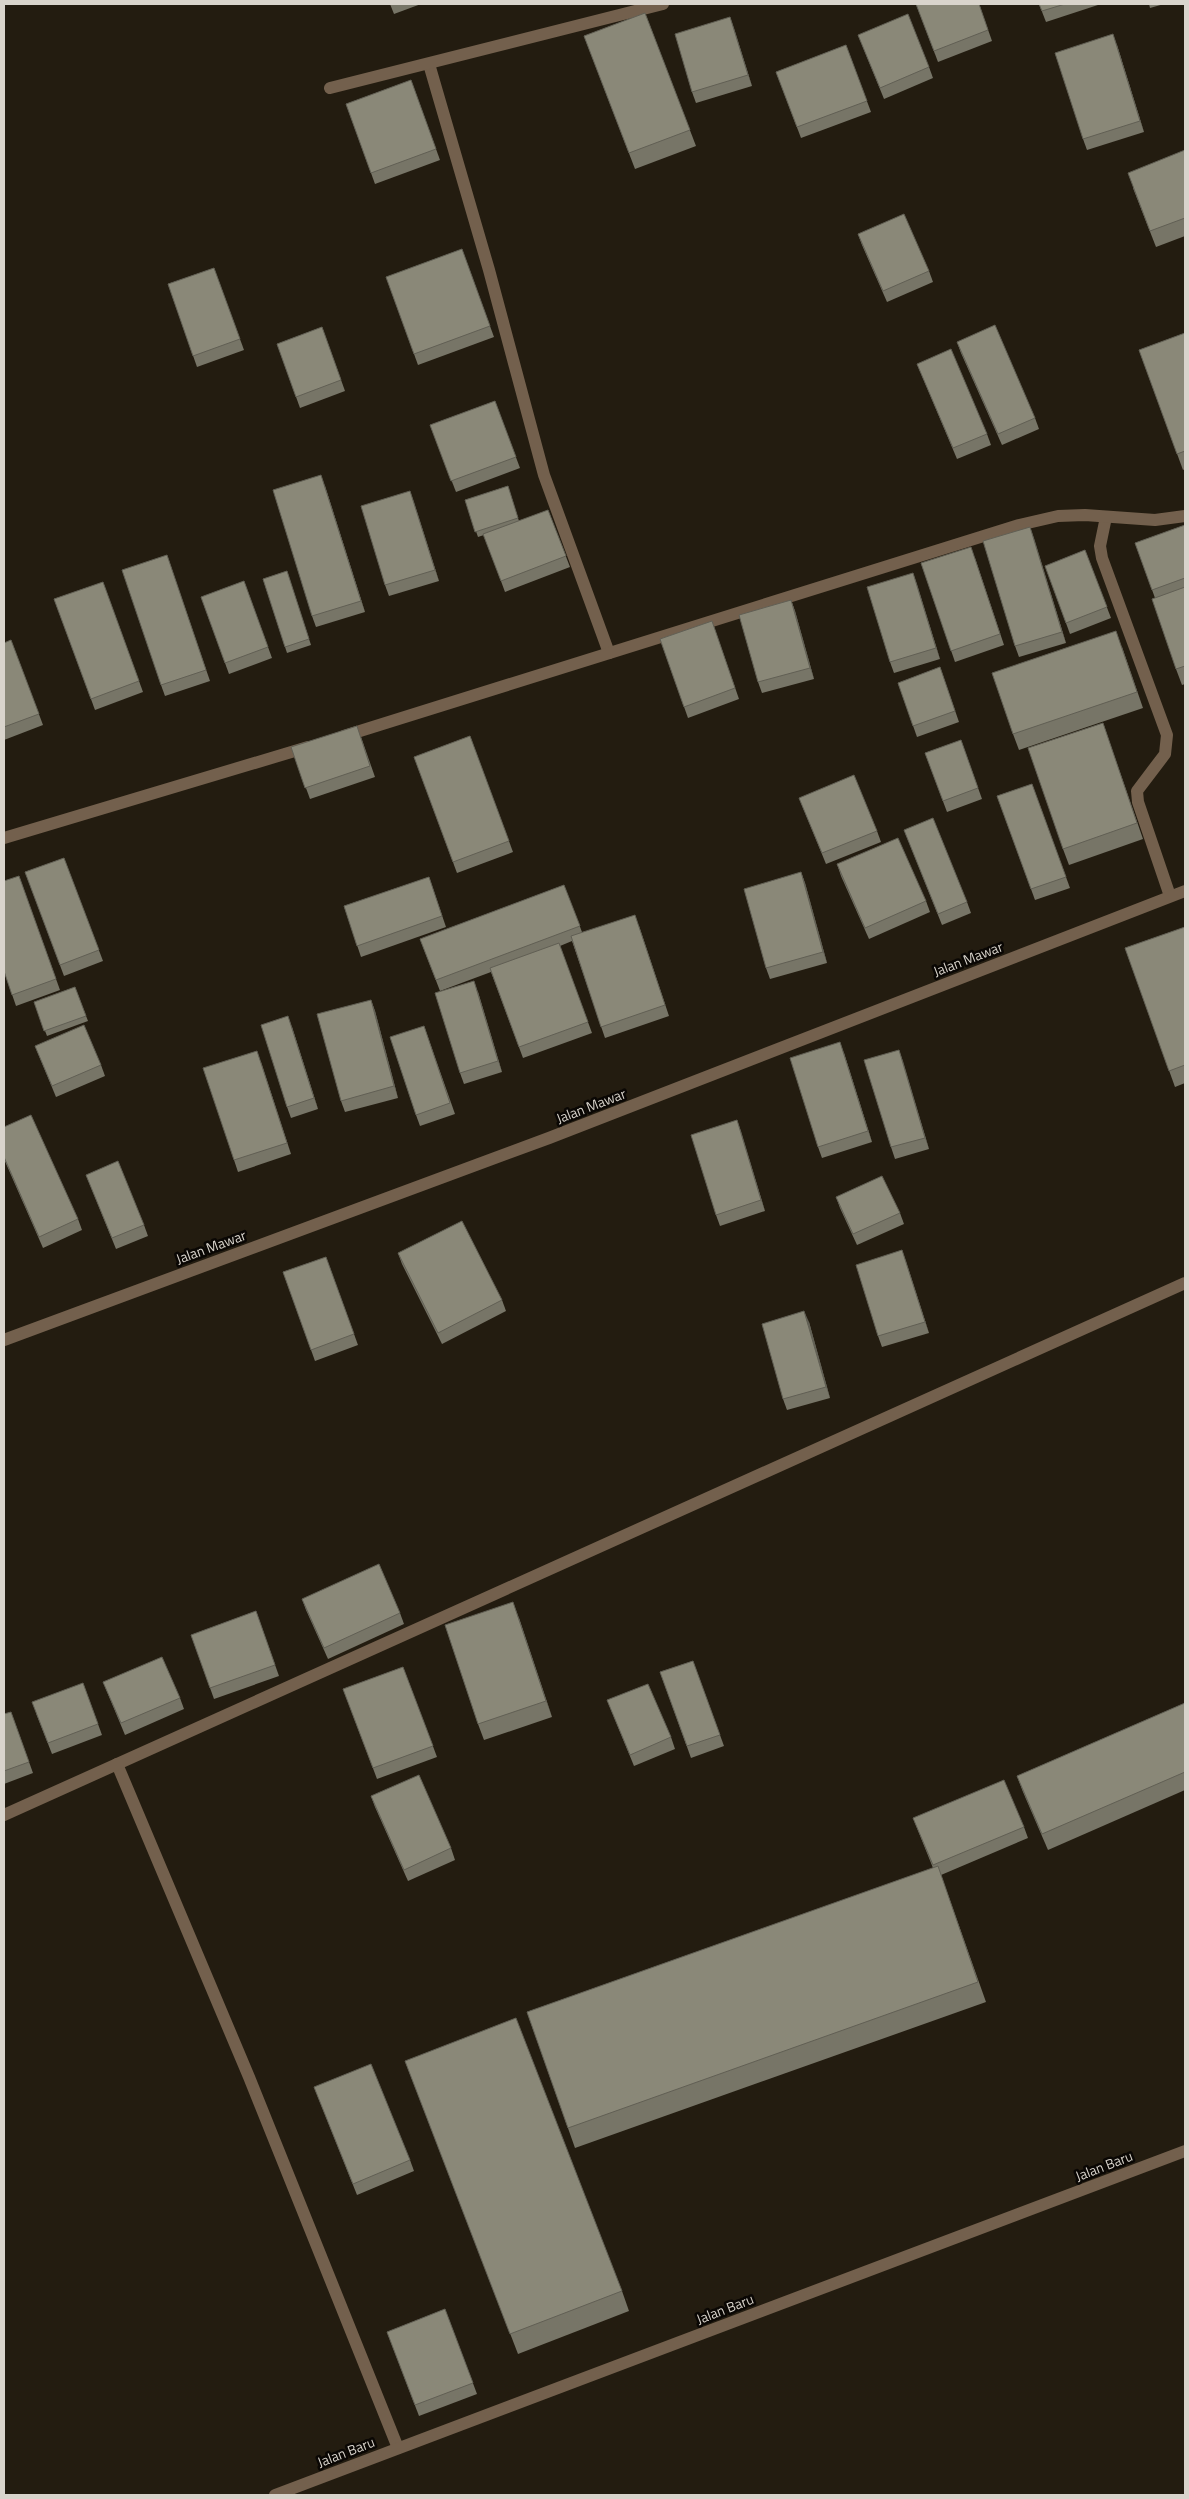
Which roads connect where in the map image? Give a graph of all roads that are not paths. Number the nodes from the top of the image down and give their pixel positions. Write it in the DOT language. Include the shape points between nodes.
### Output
graph roads {
  1 [pos="663,4"];
  2 [pos="429,64"];
  3 [pos="330,88"];
  4 [pos="1185,516"];
  5 [pos="1106,517"];
  6 [pos="609,653"];
  7 [pos="336,738"];
  8 [pos="317,744"];
  9 [pos="4,838"];
  10 [pos="1185,891"];
  11 [pos="1170,896"];
  12 [pos="1185,1283"];
  13 [pos="4,1340"];
  14 [pos="117,1764"];
  15 [pos="4,1815"];
  16 [pos="1185,2152"];
  17 [pos="398,2448"];
  18 [pos="275,2495"];
  1 -- 2 [label="street"];
  2 -- 3 [label="street"];
  2 -- 6 [label="street" via="544,475"];
  4 -- 5 [label="street" via="1155,520"];
  5 -- 6 [label="street" via="1058,516 1019,525"];
  5 -- 11 [label="street" via="1100,546 1102,558 1167,735 1165,754 1137,791"];
  6 -- 7 [label="street"];
  8 -- 9 [label="street"];
  10 -- 11 [label="street, Jalan Mawar"];
  11 -- 13 [label="street, Jalan Mawar" via="549,1138"];
  12 -- 14 [label="street"];
  14 -- 15 [label="street"];
  14 -- 17 [label="street" via="249,2077"];
  16 -- 17 [label="street, Jalan Baru"];
  17 -- 18 [label="street, Jalan Baru"];
}
